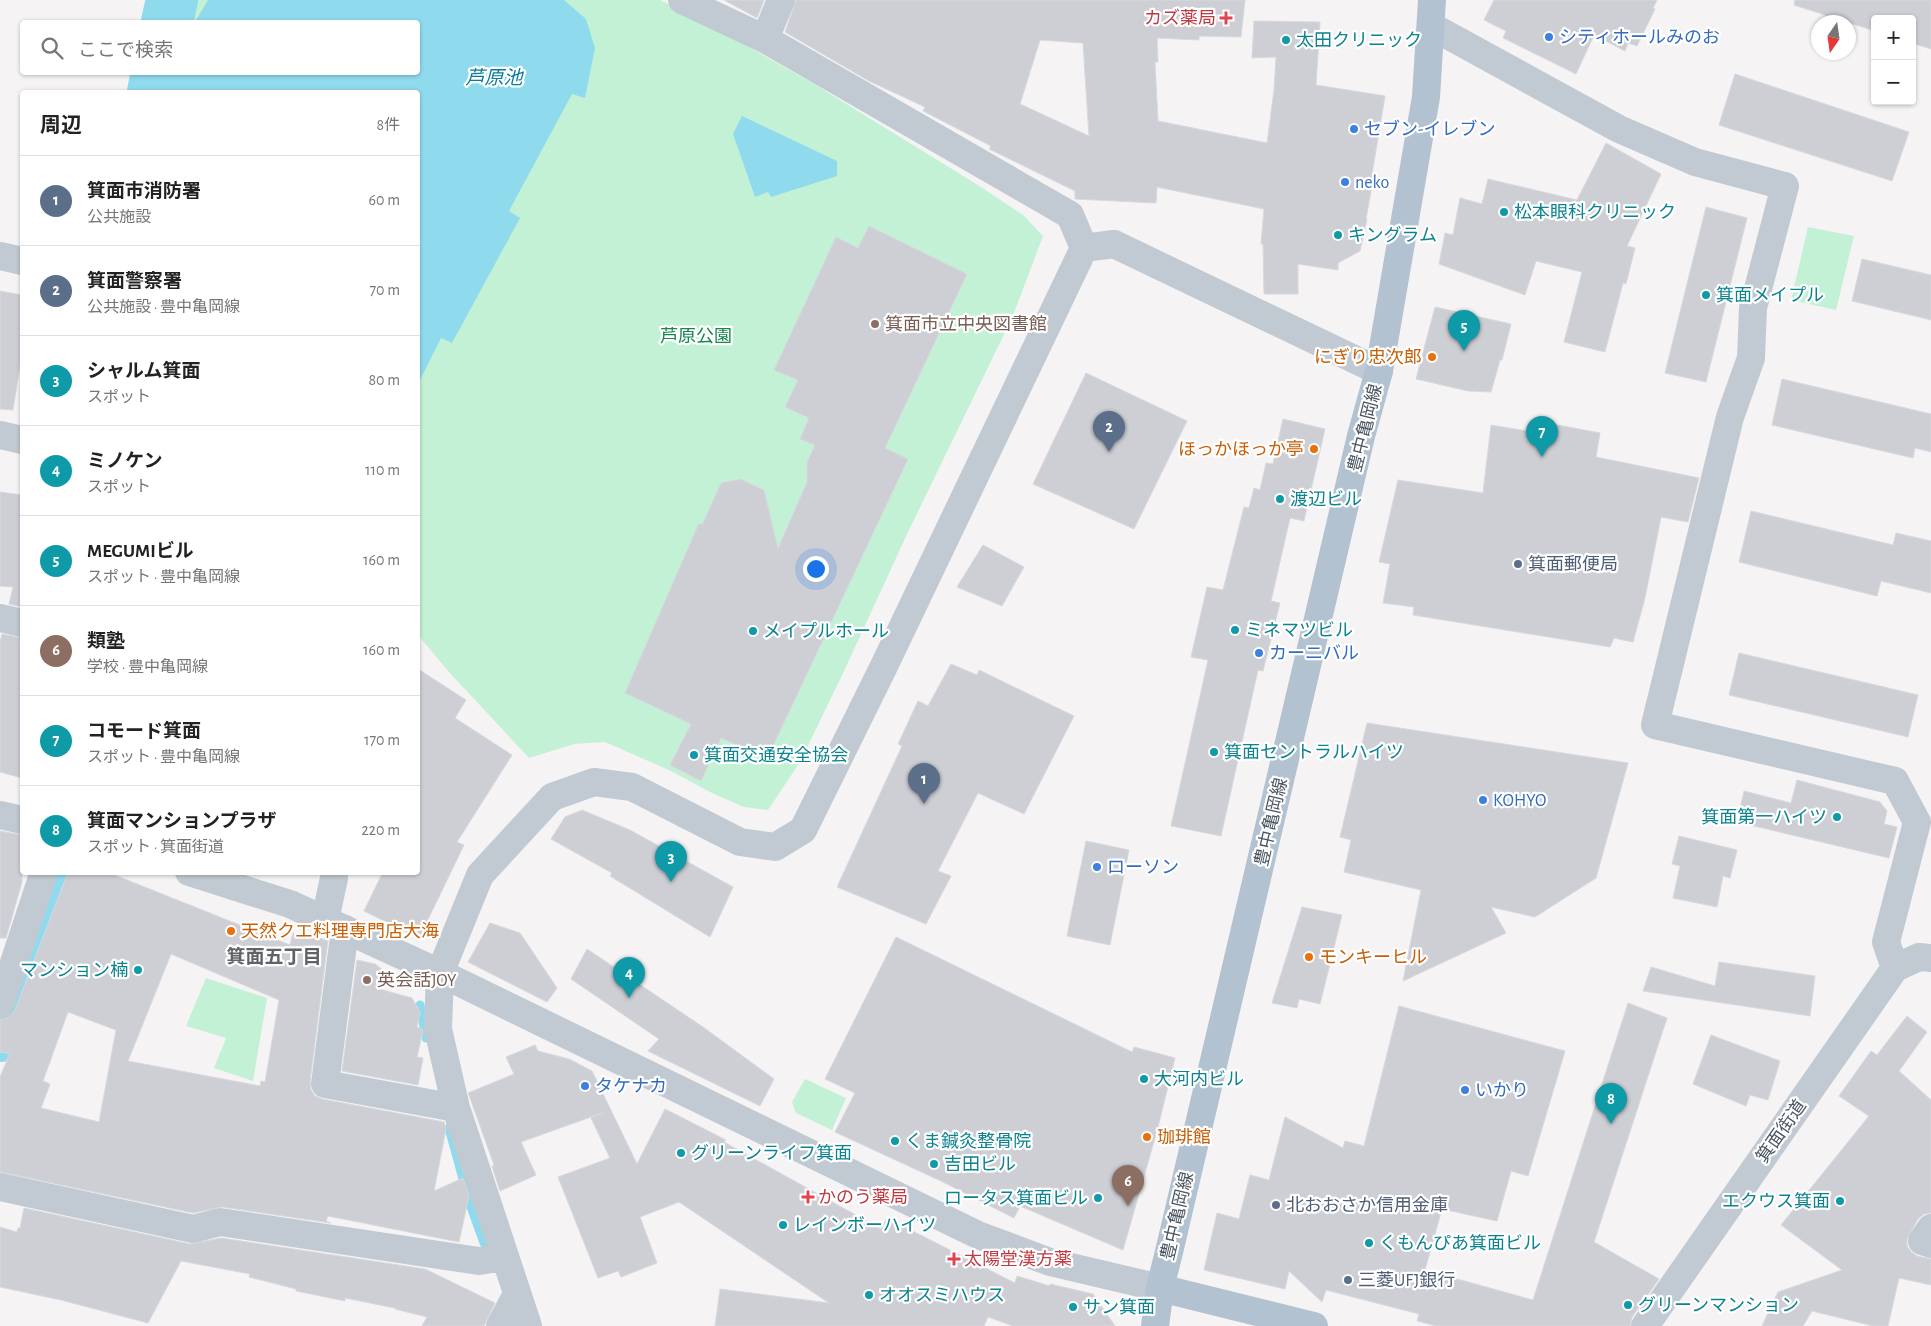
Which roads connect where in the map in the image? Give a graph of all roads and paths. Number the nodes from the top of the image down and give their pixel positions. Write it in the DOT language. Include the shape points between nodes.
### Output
graph roads {
  1 [pos="682,0"];
  2 [pos="781,0"];
  3 [pos="1429,7"];
  4 [pos="765,39"];
  5 [pos="1084,248"];
  6 [pos="0,256"];
  7 [pos="20,261"];
  8 [pos="1379,371"];
  9 [pos="0,435"];
  10 [pos="20,440"];
  11 [pos="0,618"];
  12 [pos="20,623"];
  13 [pos="0,815"];
  14 [pos="20,820"];
  15 [pos="43,875"];
  16 [pos="198,875"];
  17 [pos="334,875"];
  18 [pos="335,925"];
  19 [pos="1931,958"];
  20 [pos="1894,968"];
  21 [pos="440,973"];
  22 [pos="1,1000"];
  23 [pos="456,1108"];
  24 [pos="0,1186"];
  25 [pos="1931,1228"];
  26 [pos="1931,1244"];
  27 [pos="504,1257"];
  28 [pos="1160,1288"];
  29 [pos="517,1294"];
  30 [pos="500,1326"];
  31 [pos="528,1326"];
  32 [pos="1155,1326"];
  33 [pos="1314,1326"];
  34 [pos="1645,1326"];
  1 -- 4 [label="street"];
  2 -- 4 [label="street"];
  3 -- 8 [label="main road, 豊中亀岡線" via="1426,97"];
  3 -- 20 [label="street" via="1619,129 1695,162 1784,186 1753,308 1751,358 1730,417 1655,725 1894,781 1917,822 1886,942"];
  4 -- 5 [label="street" via="1070,215"];
  5 -- 8 [label="street" via="1114,244"];
  5 -- 21 [label="street" via="803,830 775,846 740,842 632,787 594,782 552,798 480,875"];
  6 -- 7 [label="street"];
  8 -- 28 [label="main road, 豊中亀岡線"];
  9 -- 10 [label="street"];
  11 -- 12 [label="street"];
  13 -- 14 [label="street"];
  15 -- 22 [label="street"];
  16 -- 18 [label="street" via="290,904"];
  17 -- 18 [label="street"];
  18 -- 21 [label="street"];
  18 -- 23 [label="street" via="325,1084"];
  19 -- 20 [label="street" via="1920,957"];
  20 -- 34 [label="street, 箕面街道"];
  21 -- 23 [label="street" via="438,1029"];
  21 -- 28 [label="street" via="978,1235 1050,1262"];
  23 -- 27 [label="street"];
  24 -- 27 [label="street" via="193,1229 220,1222 479,1261"];
  25 -- 26 [label="street" via="1922,1241"];
  27 -- 29 [label="street"];
  28 -- 32 [label="main road, 豊中亀岡線"];
  28 -- 33 [label="main road"];
  29 -- 30 [label="street"];
  29 -- 31 [label="street"];
}
